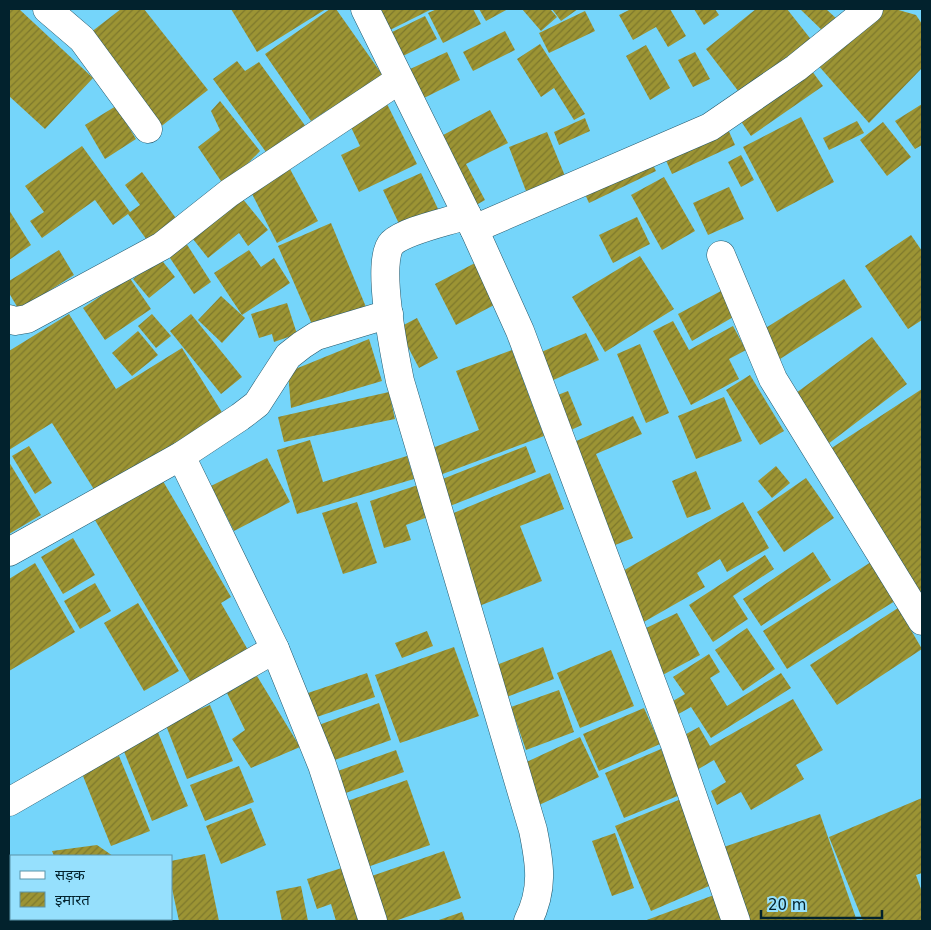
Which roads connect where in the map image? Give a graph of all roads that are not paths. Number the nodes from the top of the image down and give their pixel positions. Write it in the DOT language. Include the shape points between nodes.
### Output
graph roads {
  1 [pos="365,9"];
  2 [pos="869,9"];
  3 [pos="65,14"];
  4 [pos="399,80"];
  5 [pos="148,129"];
  6 [pos="471,222"];
  7 [pos="721,255"];
  8 [pos="389,314"];
  9 [pos="9,319"];
  10 [pos="181,456"];
  11 [pos="9,552"];
  12 [pos="922,621"];
  13 [pos="275,649"];
  14 [pos="9,802"];
  15 [pos="373,921"];
  16 [pos="528,921"];
  17 [pos="736,921"];
  1 -- 4 [label="street"];
  2 -- 6 [label="street" via="796,68 710,127"];
  3 -- 5 [label="street"];
  4 -- 6 [label="street"];
  4 -- 9 [label="street" via="229,193 162,246 27,319"];
  6 -- 8 [label="street" via="407,235 392,243 385,254"];
  6 -- 17 [label="street" via="520,331 674,742"];
  7 -- 12 [label="street" via="773,379"];
  8 -- 10 [label="street" via="316,336 302,345 288,356 257,404"];
  8 -- 16 [label="street" via="400,381 535,840 541,867 535,908"];
  10 -- 11 [label="street"];
  10 -- 13 [label="street"];
  13 -- 14 [label="street"];
  13 -- 15 [label="street" via="322,765"];
}
